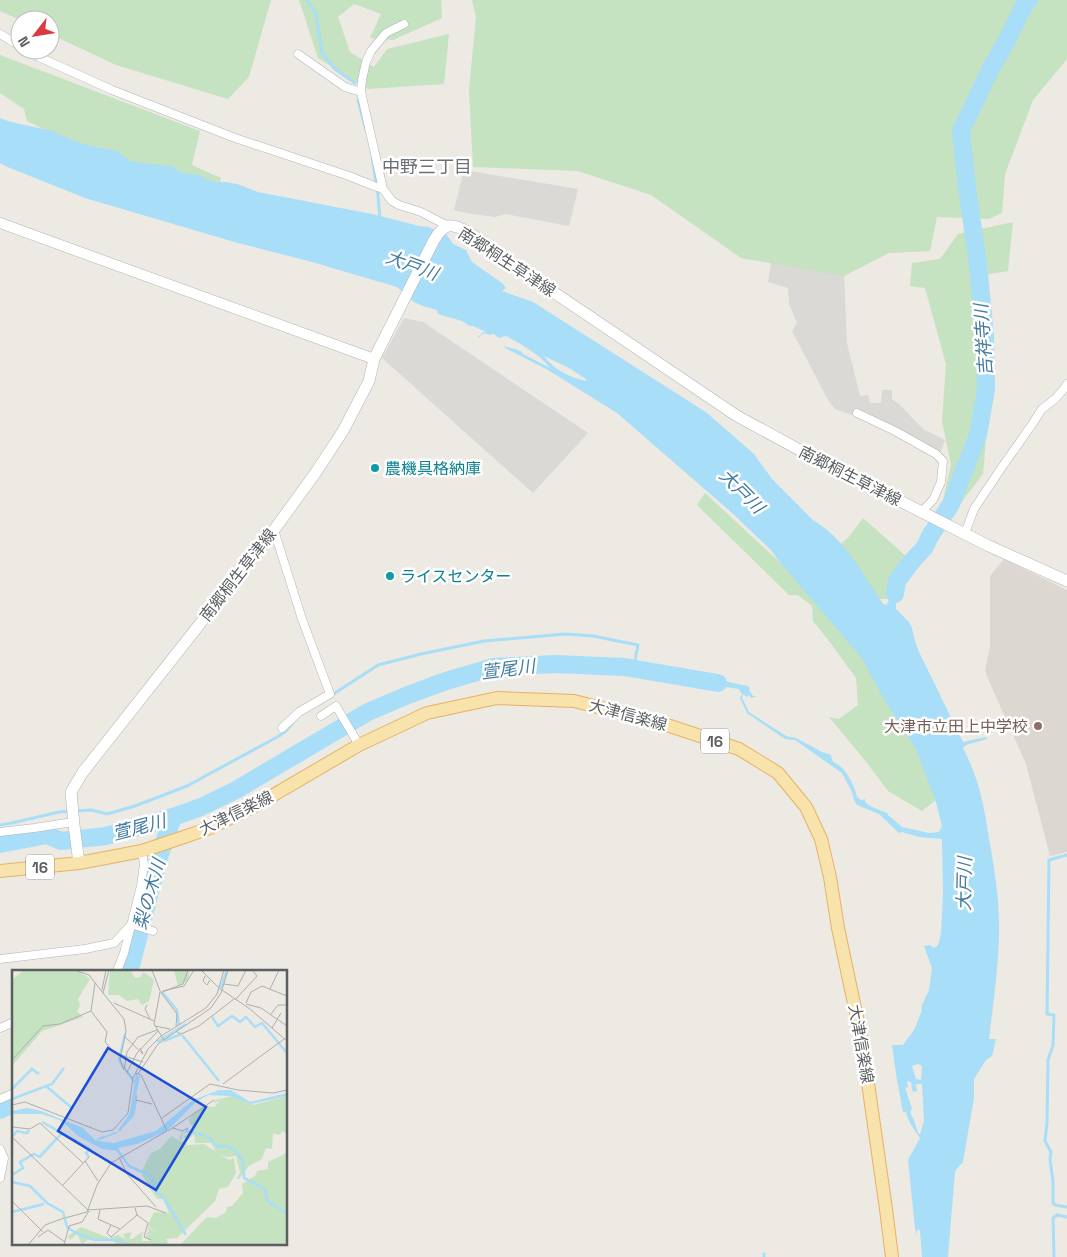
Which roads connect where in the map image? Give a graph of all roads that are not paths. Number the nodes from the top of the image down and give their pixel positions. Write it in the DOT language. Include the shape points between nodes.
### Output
graph roads {
  1 [pos="404,24"];
  2 [pos="298,54"];
  3 [pos="46,60"];
  4 [pos="361,92"];
  5 [pos="379,187"];
  6 [pos="0,223"];
  7 [pos="444,228"];
  8 [pos="374,359"];
  9 [pos="1067,384"];
  10 [pos="857,413"];
  11 [pos="923,513"];
  12 [pos="274,530"];
  13 [pos="965,534"];
  14 [pos="1067,581"];
  15 [pos="321,716"];
  16 [pos="282,728"];
  17 [pos="357,741"];
  18 [pos="74,823"];
  19 [pos="0,832"];
  20 [pos="142,850"];
  21 [pos="79,860"];
  22 [pos="0,872"];
  23 [pos="131,925"];
  24 [pos="153,931"];
  25 [pos="0,959"];
  26 [pos="117,970"];
  27 [pos="12,1023"];
  28 [pos="0,1028"];
  29 [pos="12,1094"];
  30 [pos="0,1099"];
  31 [pos="0,1149"];
  32 [pos="0,1178"];
  33 [pos="892,1257"];
  1 -- 4 [label="street" via="386,33 371,51"];
  2 -- 4 [label="street" via="346,87"];
  3 -- 5 [label="street" via="235,138"];
  4 -- 5 [label="street"];
  5 -- 7 [label="street" via="399,205 421,212"];
  6 -- 8 [label="street"];
  7 -- 8 [label="main road, 南郷桐生草津線" via="434,240"];
  7 -- 11 [label="main road, 南郷桐生草津線" via="460,227 470,233 737,416"];
  8 -- 12 [label="main road, 南郷桐生草津線" via="369,381 343,431"];
  9 -- 13 [label="street" via="1042,409 1000,470 974,510"];
  10 -- 11 [label="street" via="894,430 943,461 941,482"];
  11 -- 13 [label="main road, 南郷桐生草津線"];
  12 -- 16 [label="street" via="330,694 299,712"];
  12 -- 18 [label="main road, 南郷桐生草津線" via="83,772 71,792"];
  13 -- 14 [label="main road, 南郷桐生草津線"];
  15 -- 17 [label="street" via="336,706"];
  17 -- 20 [label="main road, 大津信楽線 / 16" via="253,807 210,828"];
  17 -- 33 [label="main road, 大津信楽線 / 16" via="428,713 497,698 574,701 661,723 739,749 778,773 806,807 821,839 830,877 862,1041"];
  18 -- 19 [label="street"];
  18 -- 21 [label="main road, 南郷桐生草津線"];
  20 -- 21 [label="main road, 大津信楽線 / 16"];
  20 -- 23 [label="street" via="141,886"];
  21 -- 22 [label="main road, 大津信楽線 / 16"];
  23 -- 24 [label="street"];
  23 -- 25 [label="street" via="114,943"];
  23 -- 26 [label="street"];
  27 -- 28 [label="street"];
  29 -- 30 [label="street"];
  31 -- 32 [label="street" via="4,1158"];
}
